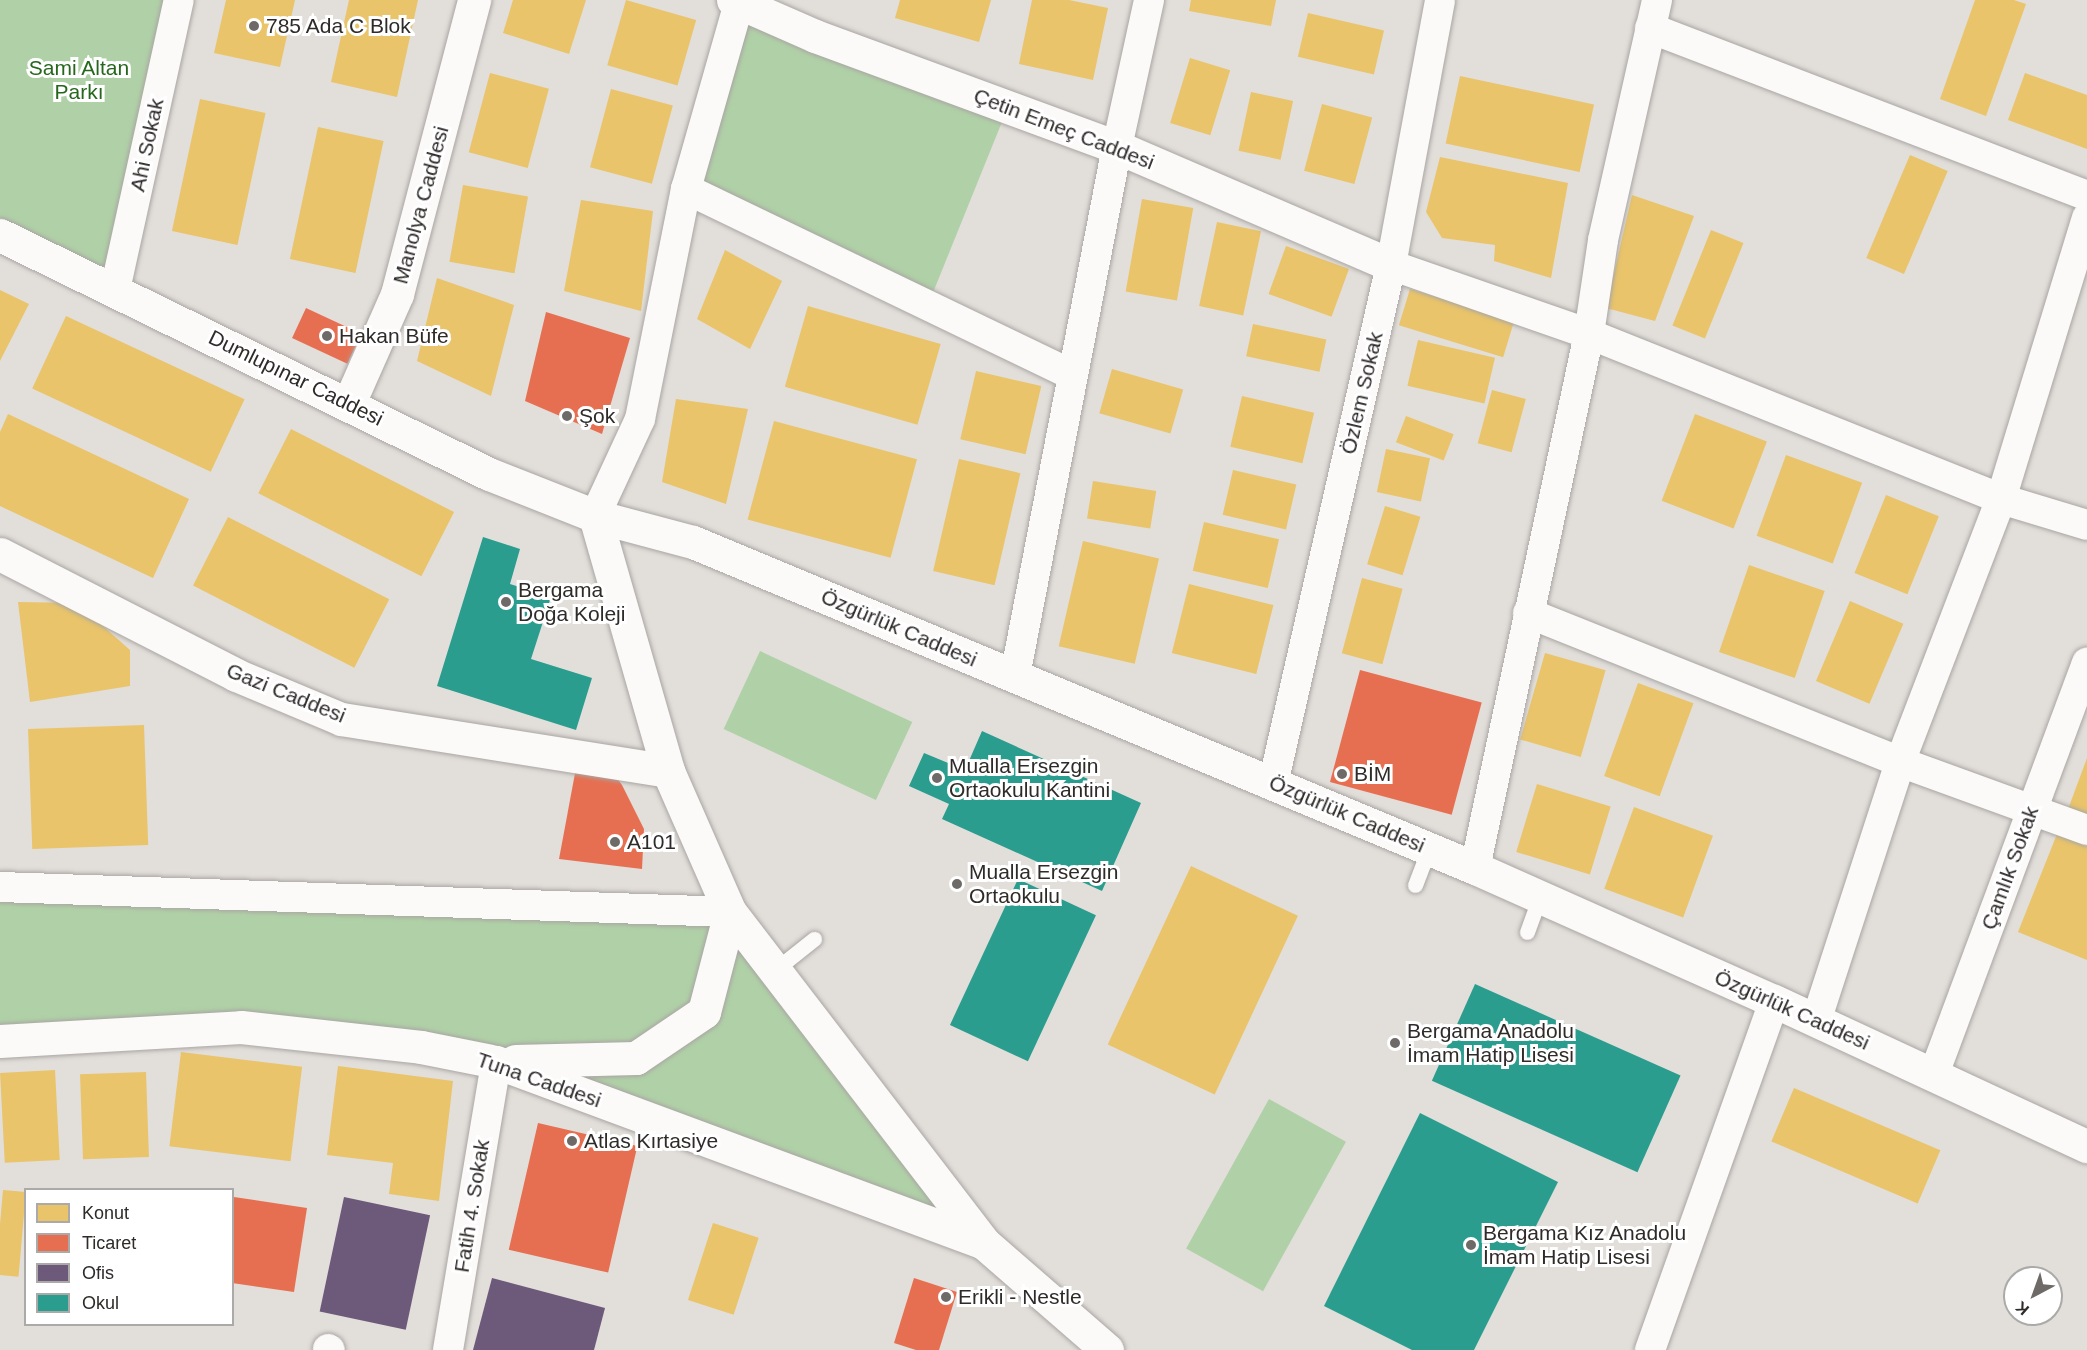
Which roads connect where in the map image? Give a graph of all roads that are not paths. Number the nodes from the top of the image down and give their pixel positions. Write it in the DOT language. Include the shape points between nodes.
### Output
graph roads {
  1 [pos="179,0"];
  2 [pos="474,0"];
  3 [pos="1149,0"];
  4 [pos="1440,0"];
  5 [pos="1657,0"];
  6 [pos="737,1"];
  7 [pos="1650,28"];
  8 [pos="1118,147"];
  9 [pos="686,189"];
  10 [pos="2087,196"];
  11 [pos="2087,218"];
  12 [pos="0,235"];
  13 [pos="1391,265"];
  14 [pos="115,290"];
  15 [pos="1589,334"];
  16 [pos="1072,375"];
  17 [pos="349,404"];
  18 [pos="2001,499"];
  19 [pos="595,516"];
  20 [pos="2087,525"];
  21 [pos="0,554"];
  22 [pos="1528,613"];
  23 [pos="2087,662"];
  24 [pos="1015,676"];
  25 [pos="1900,762"];
  26 [pos="668,771"];
  27 [pos="1273,784"];
  28 [pos="2031,810"];
  29 [pos="2087,830"];
  30 [pos="1429,849"];
  31 [pos="1475,868"];
  32 [pos="1415,885"];
  33 [pos="0,887"];
  34 [pos="1540,897"];
  35 [pos="729,912"];
  36 [pos="1527,932"];
  37 [pos="814,939"];
  38 [pos="775,970"];
  39 [pos="1774,1001"];
  40 [pos="1816,1020"];
  41 [pos="0,1041"];
  42 [pos="496,1062"];
  43 [pos="1934,1074"];
  44 [pos="2087,1146"];
  45 [pos="984,1243"];
  46 [pos="448,1350"];
  47 [pos="1107,1350"];
  48 [pos="1650,1350"];
  1 -- 14 [label="street, Ahi Sokak"];
  2 -- 17 [label="main road, Manolya Caddesi" via="397,294"];
  3 -- 8 [label="street"];
  4 -- 13 [label="street, Özlem Sokak"];
  5 -- 7 [label="street"];
  6 -- 8 [label="main road, Çetin Emeç Caddesi" via="815,36"];
  6 -- 9 [label="street"];
  7 -- 10 [label="street"];
  7 -- 15 [label="street" via="1603,240"];
  8 -- 13 [label="main road, Çetin Emeç Caddesi"];
  8 -- 16 [label="street"];
  9 -- 16 [label="street"];
  9 -- 19 [label="street" via="640,419"];
  11 -- 18 [label="street"];
  12 -- 14 [label="main road, Dumlupınar Caddesi"];
  13 -- 15 [label="street"];
  13 -- 27 [label="street, Özlem Sokak"];
  14 -- 17 [label="main road, Dumlupınar Caddesi"];
  15 -- 18 [label="street"];
  15 -- 22 [label="street"];
  16 -- 24 [label="street"];
  17 -- 19 [label="main road, Dumlupınar Caddesi" via="489,474"];
  18 -- 20 [label="street"];
  18 -- 25 [label="street"];
  19 -- 24 [label="main road, Özgürlük Caddesi" via="693,542"];
  19 -- 26 [label="main road, Tuna Caddesi"];
  21 -- 26 [label="main road, Gazi Caddesi" via="236,675 341,719"];
  22 -- 25 [label="street"];
  22 -- 31 [label="street"];
  23 -- 28 [label="street, Çamlık Sokak"];
  24 -- 27 [label="main road, Özgürlük Caddesi"];
  25 -- 28 [label="street"];
  25 -- 40 [label="street"];
  26 -- 35 [label="main road, Tuna Caddesi"];
  27 -- 30 [label="main road, Özgürlük Caddesi"];
  28 -- 29 [label="street"];
  28 -- 43 [label="street, Çamlık Sokak"];
  30 -- 31 [label="main road, Özgürlük Caddesi"];
  30 -- 32 [label="lane"];
  31 -- 34 [label="main road, Özgürlük Caddesi"];
  33 -- 35 [label="street"];
  34 -- 36 [label="lane"];
  34 -- 39 [label="main road, Özgürlük Caddesi"];
  35 -- 38 [label="main road, Tuna Caddesi"];
  35 -- 42 [label="main road" via="704,1012 636,1058"];
  37 -- 38 [label="lane"];
  38 -- 45 [label="main road, Tuna Caddesi"];
  39 -- 40 [label="main road, Özgürlük Caddesi"];
  39 -- 48 [label="street"];
  40 -- 43 [label="main road, Özgürlük Caddesi"];
  41 -- 42 [label="main road, Tuna Caddesi" via="241,1027 421,1047"];
  42 -- 45 [label="main road, Tuna Caddesi"];
  42 -- 46 [label="street, Fatih 4. Sokak"];
  43 -- 44 [label="main road, Özgürlük Caddesi"];
  45 -- 47 [label="main road, Tuna Caddesi"];
}
